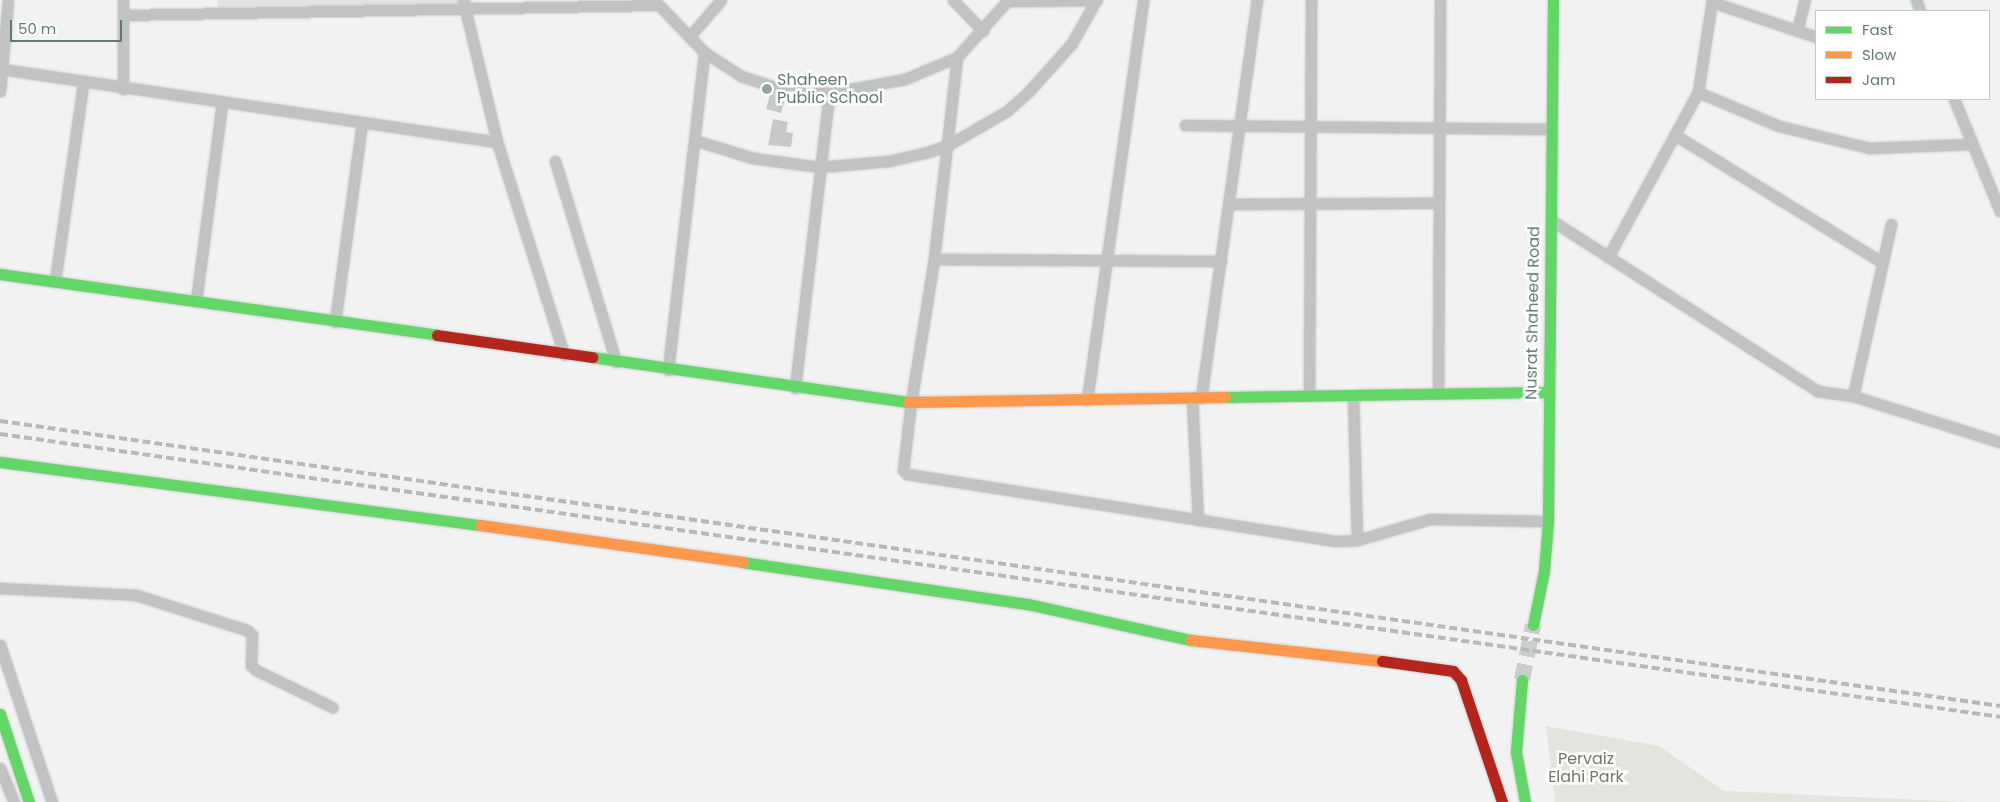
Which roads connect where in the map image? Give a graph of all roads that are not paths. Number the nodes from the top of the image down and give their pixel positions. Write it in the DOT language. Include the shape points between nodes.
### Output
graph roads {
  1 [pos="8,0"];
  2 [pos="123,0"];
  3 [pos="720,0"];
  4 [pos="953,0"];
  5 [pos="1008,0"];
  6 [pos="1096,0"];
  7 [pos="1143,0"];
  8 [pos="1257,0"];
  9 [pos="1311,0"];
  10 [pos="1440,0"];
  11 [pos="1553,0"];
  12 [pos="1806,0"];
  13 [pos="1712,1"];
  14 [pos="656,3"];
  15 [pos="463,6"];
  16 [pos="123,14"];
  17 [pos="983,31"];
  18 [pos="1798,31"];
  19 [pos="689,37"];
  20 [pos="1815,37"];
  21 [pos="704,52"];
  22 [pos="957,57"];
  23 [pos="2,70"];
  24 [pos="83,84"];
  25 [pos="123,89"];
  26 [pos="0,91"];
  27 [pos="1698,92"];
  28 [pos="829,93"];
  29 [pos="1954,100"];
  30 [pos="222,103"];
  31 [pos="362,123"];
  32 [pos="1185,125"];
  33 [pos="1239,125"];
  34 [pos="1310,126"];
  35 [pos="1440,128"];
  36 [pos="1552,129"];
  37 [pos="1675,135"];
  38 [pos="694,140"];
  39 [pos="497,142"];
  40 [pos="1972,144"];
  41 [pos="948,145"];
  42 [pos="556,161"];
  43 [pos="820,168"];
  44 [pos="1987,177"];
  45 [pos="2000,180"];
  46 [pos="1310,203"];
  47 [pos="1439,203"];
  48 [pos="1229,204"];
  49 [pos="2000,211"];
  50 [pos="1550,220"];
  51 [pos="1891,224"];
  52 [pos="1608,257"];
  53 [pos="1107,258"];
  54 [pos="934,259"];
  55 [pos="1221,261"];
  56 [pos="1880,261"];
  57 [pos="0,274"];
  58 [pos="55,281"];
  59 [pos="196,302"];
  60 [pos="335,322"];
  61 [pos="564,355"];
  62 [pos="616,362"];
  63 [pos="668,370"];
  64 [pos="795,388"];
  65 [pos="1549,392"];
  66 [pos="1438,394"];
  67 [pos="1353,395"];
  68 [pos="1309,396"];
  69 [pos="1853,396"];
  70 [pos="1197,398"];
  71 [pos="1087,400"];
  72 [pos="911,402"];
  73 [pos="2000,442"];
  74 [pos="0,462"];
  75 [pos="1198,520"];
  76 [pos="1548,521"];
  77 [pos="1357,540"];
  78 [pos="0,588"];
  79 [pos="1533,624"];
  80 [pos="0,645"];
  81 [pos="1522,680"];
  82 [pos="332,707"];
  83 [pos="0,714"];
  84 [pos="0,768"];
  85 [pos="14,802"];
  86 [pos="29,802"];
  87 [pos="52,802"];
  88 [pos="1502,802"];
  89 [pos="1525,802"];
  1 -- 23 [label="street"];
  2 -- 16 [label="street"];
  3 -- 19 [label="street"];
  4 -- 17 [label="street"];
  5 -- 6 [label="street"];
  5 -- 17 [label="street"];
  6 -- 41 [label="street" via="1072,43 1030,90 1006,111"];
  7 -- 53 [label="street"];
  8 -- 33 [label="street"];
  9 -- 34 [label="street"];
  10 -- 35 [label="street"];
  11 -- 36 [label="street, Nusrat Shaheed Road"];
  12 -- 18 [label="street"];
  13 -- 18 [label="street"];
  13 -- 27 [label="street"];
  14 -- 15 [label="street"];
  14 -- 19 [label="street"];
  15 -- 16 [label="street"];
  15 -- 39 [label="street"];
  16 -- 25 [label="street"];
  17 -- 22 [label="street"];
  18 -- 20 [label="street"];
  19 -- 21 [label="street"];
  21 -- 28 [label="street" via="759,83"];
  21 -- 38 [label="street"];
  22 -- 28 [label="street" via="905,79"];
  22 -- 41 [label="street"];
  23 -- 24 [label="street"];
  23 -- 26 [label="street"];
  24 -- 25 [label="street"];
  24 -- 58 [label="street"];
  25 -- 30 [label="street"];
  27 -- 37 [label="street"];
  27 -- 40 [label="street" via="1779,126 1868,148"];
  28 -- 43 [label="street"];
  29 -- 40 [label="street"];
  30 -- 31 [label="street"];
  30 -- 59 [label="street"];
  31 -- 39 [label="street"];
  31 -- 60 [label="street"];
  32 -- 33 [label="street"];
  33 -- 34 [label="street"];
  33 -- 48 [label="street"];
  34 -- 35 [label="street"];
  34 -- 46 [label="street"];
  35 -- 36 [label="street"];
  35 -- 47 [label="street"];
  36 -- 50 [label="street, Nusrat Shaheed Road"];
  37 -- 52 [label="street"];
  37 -- 56 [label="street"];
  38 -- 43 [label="street" via="753,158"];
  38 -- 63 [label="street"];
  39 -- 61 [label="street"];
  40 -- 44 [label="street"];
  41 -- 43 [label="street" via="889,161"];
  41 -- 54 [label="street"];
  42 -- 62 [label="street"];
  43 -- 64 [label="street"];
  44 -- 45 [label="street"];
  44 -- 49 [label="street"];
  46 -- 47 [label="street"];
  46 -- 48 [label="street"];
  46 -- 68 [label="street"];
  47 -- 66 [label="street"];
  48 -- 55 [label="street"];
  50 -- 52 [label="street"];
  50 -- 65 [label="street, Nusrat Shaheed Road"];
  51 -- 56 [label="street"];
  52 -- 69 [label="street" via="1817,391"];
  53 -- 54 [label="street"];
  53 -- 55 [label="street"];
  53 -- 71 [label="street"];
  54 -- 72 [label="street"];
  55 -- 70 [label="street"];
  56 -- 69 [label="street"];
  57 -- 58 [label="street"];
  58 -- 59 [label="street"];
  59 -- 60 [label="street"];
  60 -- 61 [label="street"];
  61 -- 62 [label="street"];
  62 -- 63 [label="street"];
  63 -- 64 [label="street"];
  64 -- 72 [label="street"];
  65 -- 66 [label="street"];
  65 -- 76 [label="street, Nusrat Shaheed Road"];
  66 -- 67 [label="street"];
  67 -- 68 [label="street"];
  67 -- 77 [label="street"];
  68 -- 70 [label="street"];
  69 -- 73 [label="street"];
  70 -- 71 [label="street"];
  70 -- 75 [label="street"];
  71 -- 72 [label="street"];
  72 -- 75 [label="street" via="903,470 907,474"];
  74 -- 88 [label="street" via="584,539 1028,604 1188,640 1453,671 1462,680"];
  75 -- 77 [label="street" via="1333,541"];
  76 -- 77 [label="street" via="1430,519"];
  76 -- 79 [label="street, Nusrat Shaheed Road" via="1544,571"];
  78 -- 82 [label="street" via="136,595 247,630 252,635 251,665 256,670"];
  80 -- 87 [label="street"];
  81 -- 89 [label="street" via="1516,752"];
  83 -- 86 [label="street"];
  84 -- 85 [label="street"];
}
